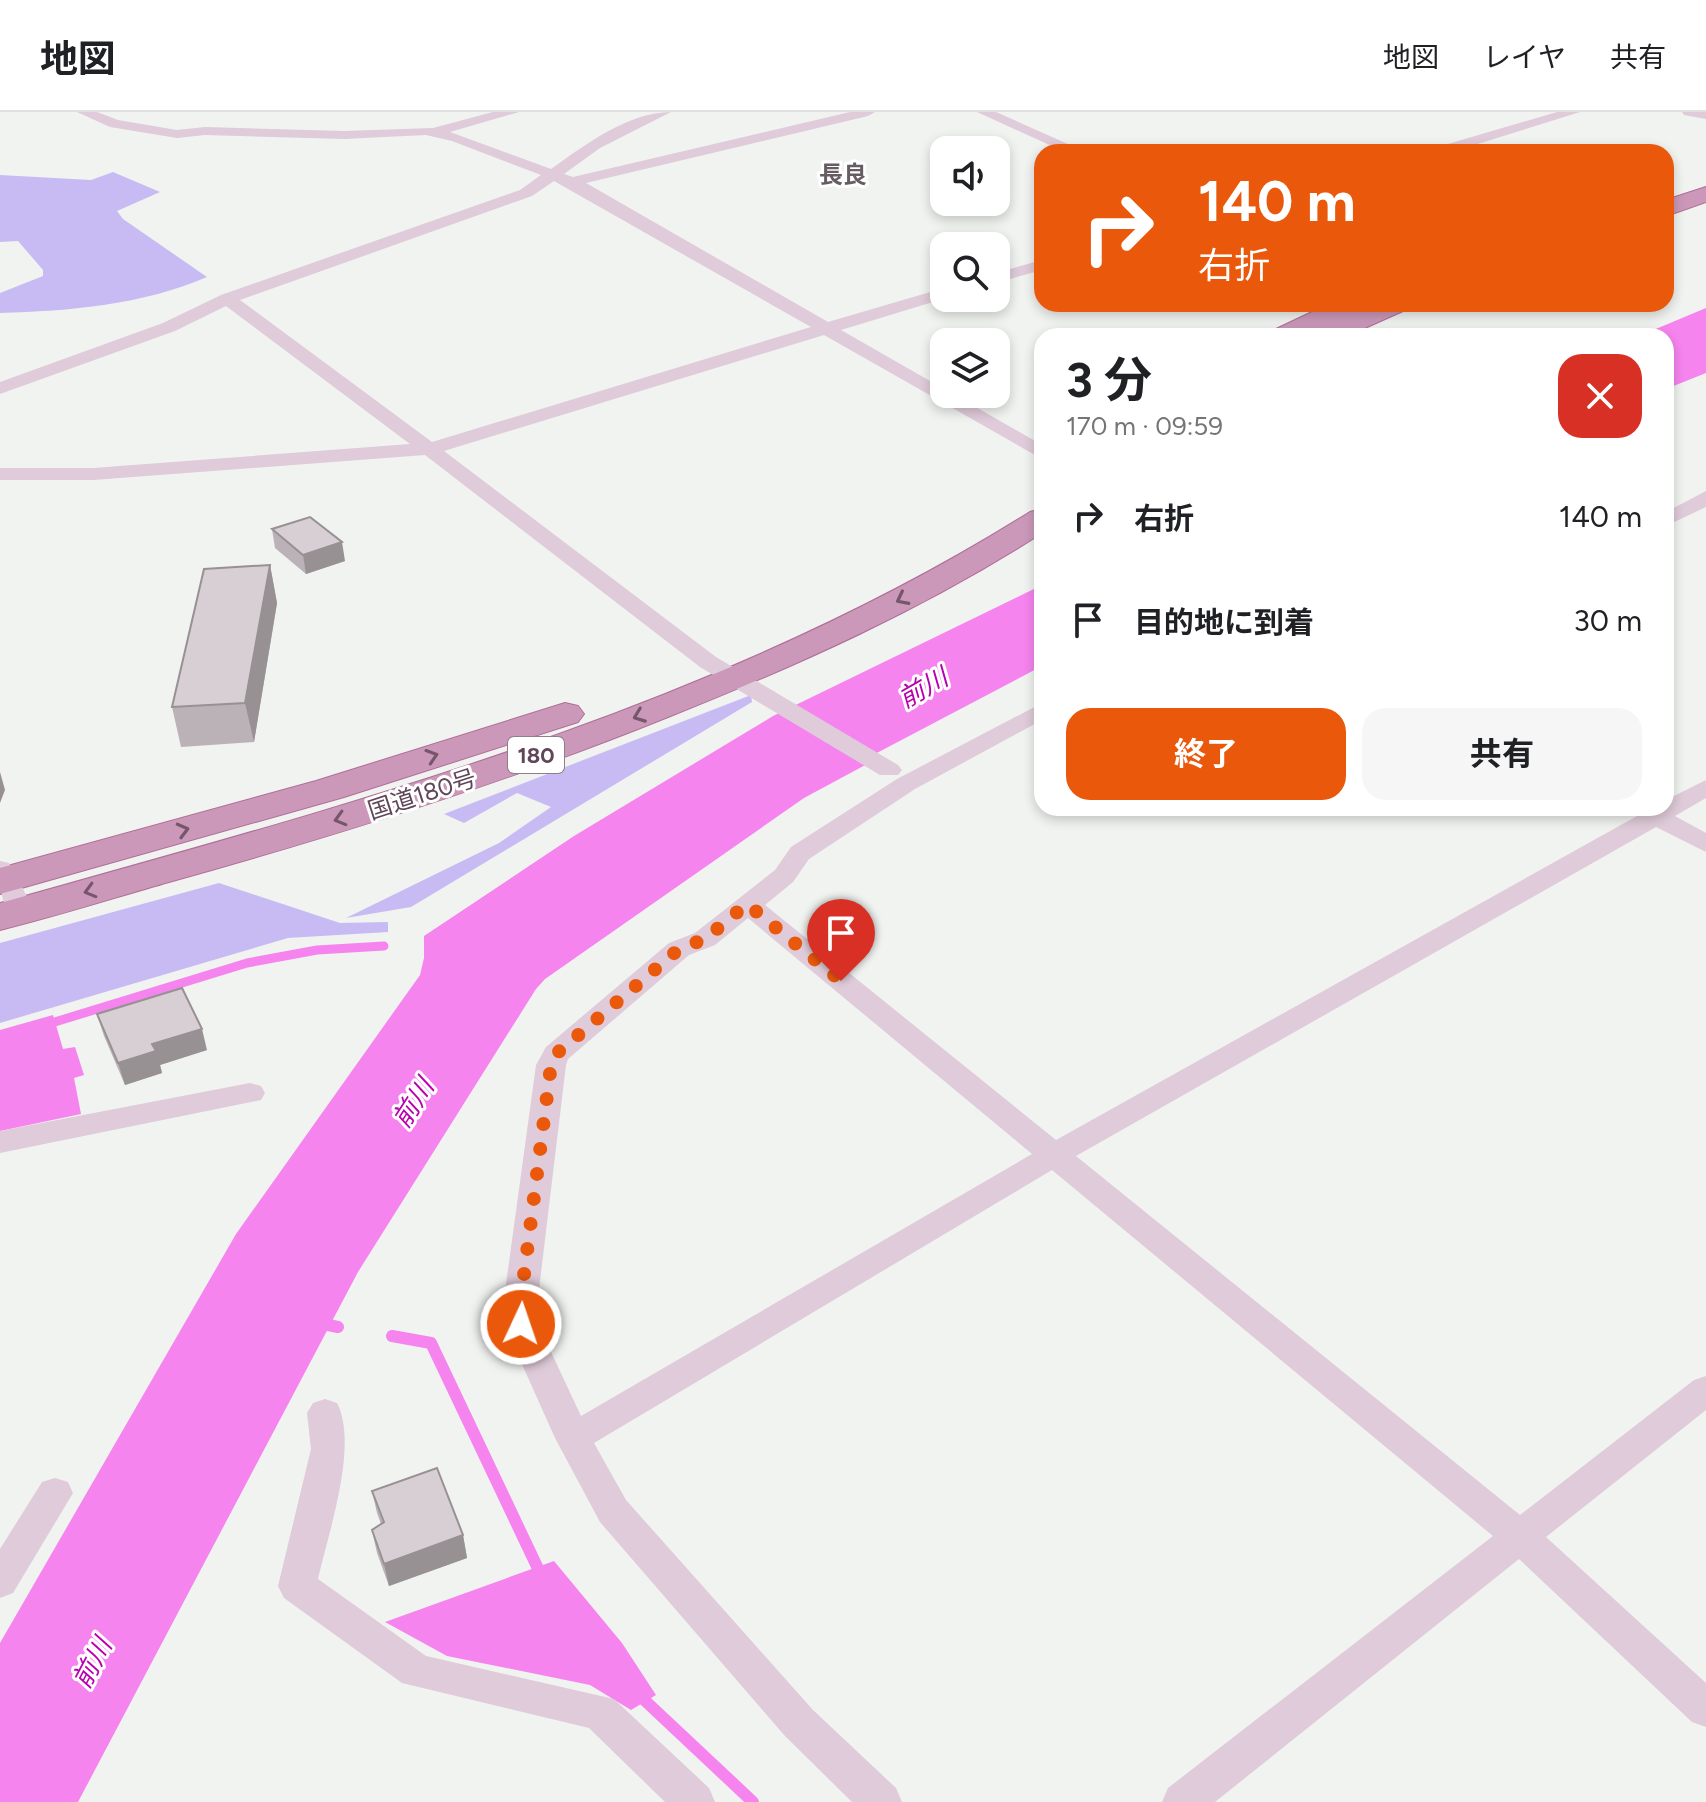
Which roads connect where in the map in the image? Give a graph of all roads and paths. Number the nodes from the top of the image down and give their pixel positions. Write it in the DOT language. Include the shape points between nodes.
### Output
graph roads {
  1 [pos="84,112"];
  2 [pos="512,112"];
  3 [pos="664,112"];
  4 [pos="868,112"];
  5 [pos="984,112"];
  6 [pos="1573,112"];
  7 [pos="1689,112"];
  8 [pos="1706,115"];
  9 [pos="454,118"];
  10 [pos="437,132"];
  11 [pos="1059,144"];
  12 [pos="1463,144"];
  13 [pos="552,177"];
  14 [pos="1706,180"];
  15 [pos="572,182"];
  16 [pos="1674,190"];
  17 [pos="1706,194"];
  18 [pos="1674,205"];
  19 [pos="1034,267"];
  20 [pos="1010,274"];
  21 [pos="930,297"];
  22 [pos="227,299"];
  23 [pos="1335,312"];
  24 [pos="1377,312"];
  25 [pos="824,327"];
  26 [pos="1301,328"];
  27 [pos="1342,328"];
  28 [pos="0,388"];
  29 [pos="1034,448"];
  30 [pos="429,449"];
  31 [pos="0,474"];
  32 [pos="1034,492"];
  33 [pos="1706,497"];
  34 [pos="1674,516"];
  35 [pos="1034,524"];
  36 [pos="720,670"];
  37 [pos="1034,714"];
  38 [pos="885,768"];
  39 [pos="1706,788"];
  40 [pos="1674,801"];
  41 [pos="1641,816"];
  42 [pos="1655,816"];
  43 [pos="1706,844"];
  44 [pos="5,891"];
  45 [pos="747,904"];
  46 [pos="250,1093"];
  47 [pos="0,1142"];
  48 [pos="1054,1155"];
  49 [pos="1706,1390"];
  50 [pos="325,1413"];
  51 [pos="573,1438"];
  52 [pos="55,1493"];
  53 [pos="1521,1537"];
  54 [pos="0,1582"];
  55 [pos="1706,1709"];
  56 [pos="694,1802"];
  57 [pos="881,1802"];
  58 [pos="1183,1802"];
  1 -- 10 [label="street" via="115,124 177,134"];
  2 -- 9 [label="street"];
  3 -- 13 [label="street" via="595,145"];
  4 -- 15 [label="street"];
  5 -- 11 [label="street"];
  6 -- 12 [label="street"];
  7 -- 8 [label="street"];
  9 -- 10 [label="street"];
  10 -- 13 [label="street"];
  13 -- 15 [label="street"];
  13 -- 22 [label="street" via="495,205"];
  14 -- 16 [label="highway"];
  15 -- 25 [label="street"];
  17 -- 18 [label="highway"];
  19 -- 20 [label="street"];
  21 -- 25 [label="street"];
  22 -- 28 [label="street" via="169,327"];
  22 -- 30 [label="street"];
  23 -- 26 [label="highway"];
  24 -- 27 [label="highway"];
  25 -- 29 [label="street"];
  25 -- 30 [label="street"];
  30 -- 31 [label="street" via="93,474"];
  30 -- 36 [label="street"];
  32 -- 36 [label="highway, 国道180号 / 180" via="959,541 788,628"];
  33 -- 34 [label="street"];
  35 -- 36 [label="highway, 国道180号 / 180, one-way" via="991,553 809,647"];
  36 -- 38 [label="street"];
  36 -- 44 [label="highway, 国道180号 / 180" via="475,777 348,817"];
  37 -- 45 [label="street" via="906,784 800,853 784,876"];
  39 -- 40 [label="street"];
  41 -- 48 [label="street"];
  42 -- 43 [label="street"];
  45 -- 48 [label="street"];
  45 -- 51 [label="street" via="705,939 679,949 556,1054 551,1065 521,1324"];
  46 -- 47 [label="street"];
  48 -- 51 [label="street"];
  48 -- 53 [label="street"];
  49 -- 53 [label="street"];
  50 -- 56 [label="street" via="329,1449 297,1586 416,1671 600,1712"];
  51 -- 57 [label="street" via="613,1511 799,1723"];
  52 -- 54 [label="street"];
  53 -- 55 [label="street"];
  53 -- 58 [label="street"];
}
